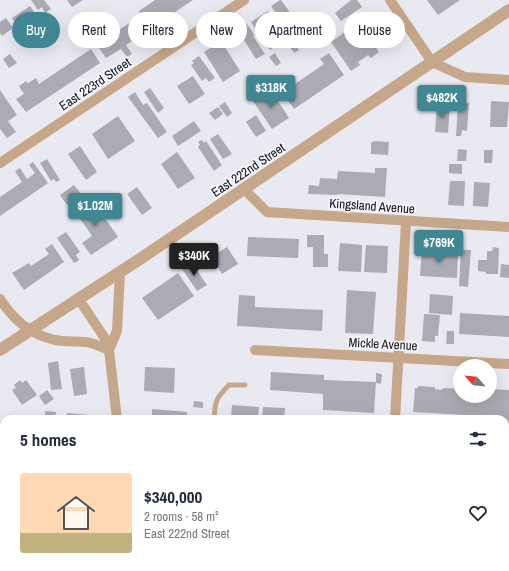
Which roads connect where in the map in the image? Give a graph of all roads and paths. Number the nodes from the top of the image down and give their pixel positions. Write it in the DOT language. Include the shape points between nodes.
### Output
graph roads {
  1 [pos="244,0"];
  2 [pos="390,0"];
  3 [pos="509,10"];
  4 [pos="432,62"];
  5 [pos="509,80"];
  6 [pos="0,163"];
  7 [pos="244,189"];
  8 [pos="406,222"];
  9 [pos="509,227"];
  10 [pos="120,272"];
  11 [pos="78,298"];
  12 [pos="0,299"];
  13 [pos="29,330"];
  14 [pos="0,350"];
  15 [pos="109,350"];
  16 [pos="255,350"];
  17 [pos="399,358"];
  18 [pos="509,364"];
  19 [pos="245,385"];
  20 [pos="117,415"];
  21 [pos="214,415"];
  22 [pos="395,415"];
  1 -- 6 [label="street, East 223rd Street"];
  2 -- 4 [label="street"];
  3 -- 4 [label="street, East 222nd Street"];
  4 -- 5 [label="street" via="465,77"];
  4 -- 7 [label="street, East 222nd Street"];
  7 -- 8 [label="street, Kingsland Avenue" via="266,212"];
  7 -- 10 [label="street, East 222nd Street"];
  8 -- 9 [label="street, Kingsland Avenue"];
  8 -- 17 [label="street"];
  10 -- 11 [label="street, East 222nd Street"];
  10 -- 15 [label="street" via="117,331"];
  11 -- 13 [label="street, East 222nd Street"];
  11 -- 15 [label="street"];
  12 -- 13 [label="street" via="11,315"];
  13 -- 14 [label="street, East 222nd Street"];
  13 -- 15 [label="street" via="55,340 87,342"];
  15 -- 20 [label="street"];
  16 -- 17 [label="street, Mickle Avenue"];
  17 -- 18 [label="street, Mickle Avenue"];
  17 -- 22 [label="street"];
  19 -- 21 [label="lane" via="229,385 219,395"];
}
